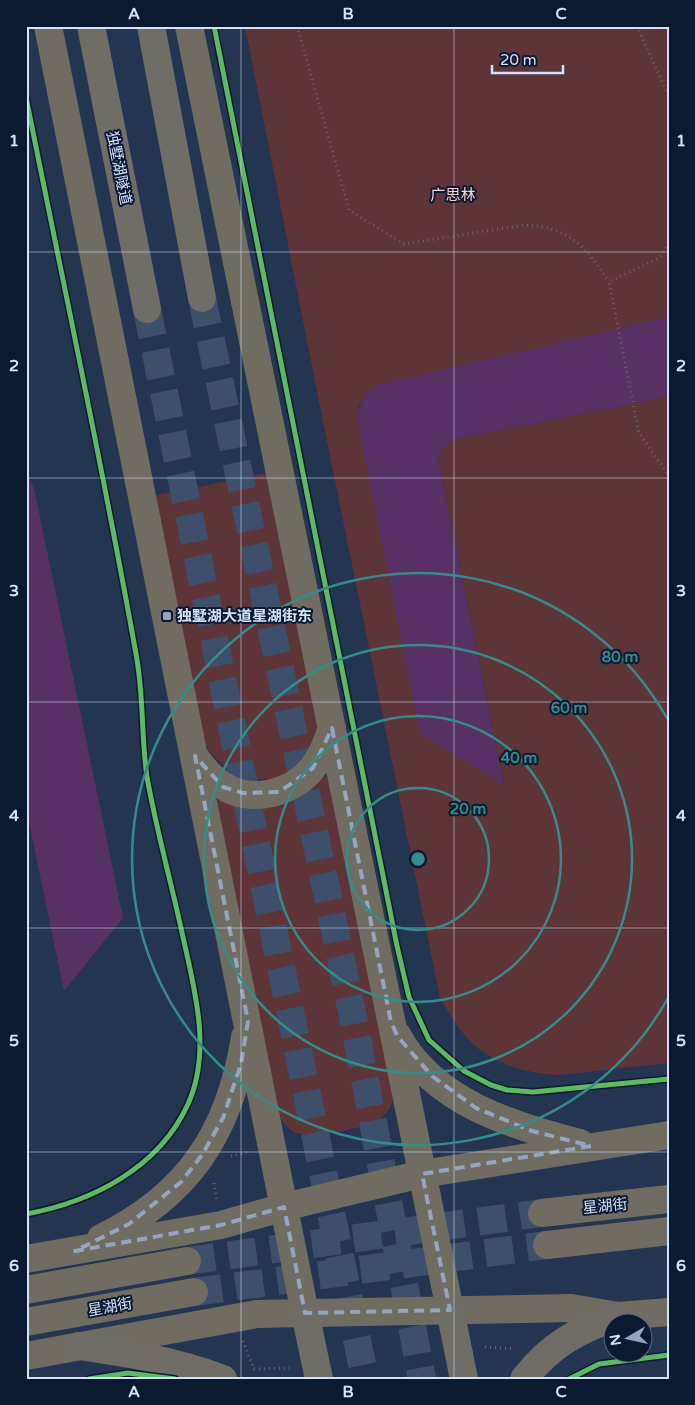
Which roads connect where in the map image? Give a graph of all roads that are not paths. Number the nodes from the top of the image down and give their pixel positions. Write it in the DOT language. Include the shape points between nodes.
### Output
graph roads {
  1 [pos="48,26"];
  2 [pos="91,26"];
  3 [pos="150,26"];
  4 [pos="189,26"];
  5 [pos="202,298"];
  6 [pos="147,309"];
  7 [pos="332,728"];
  8 [pos="195,756"];
  9 [pos="248,1021"];
  10 [pos="391,1022"];
  11 [pos="668,1134"];
  12 [pos="591,1146"];
  13 [pos="422,1174"];
  14 [pos="669,1199"];
  15 [pos="284,1207"];
  16 [pos="542,1213"];
  17 [pos="669,1231"];
  18 [pos="547,1245"];
  19 [pos="76,1251"];
  20 [pos="26,1259"];
  21 [pos="187,1261"];
  22 [pos="26,1290"];
  23 [pos="194,1292"];
  24 [pos="450,1310"];
  25 [pos="666,1311"];
  26 [pos="652,1312"];
  27 [pos="305,1313"];
  28 [pos="602,1313"];
  29 [pos="26,1322"];
  30 [pos="602,1322"];
  31 [pos="78,1346"];
  32 [pos="26,1356"];
  33 [pos="223,1379"];
  34 [pos="319,1379"];
  35 [pos="464,1379"];
  36 [pos="524,1379"];
  1 -- 8 [label="main road"];
  2 -- 6 [label="highway, 独墅湖隧道"];
  3 -- 5 [label="highway"];
  4 -- 7 [label="main road"];
  7 -- 8 [label="main road" via="313,768 299,782 280,792 263,795 223,787"];
  7 -- 10 [label="main road"];
  8 -- 9 [label="main road"];
  9 -- 15 [label="main road"];
  9 -- 19 [label="main road" via="232,1095 202,1156 161,1202 129,1224"];
  10 -- 12 [label="main road" via="409,1053 455,1096 532,1131"];
  10 -- 13 [label="main road"];
  11 -- 12 [label="main road"];
  12 -- 13 [label="main road"];
  13 -- 15 [label="main road"];
  13 -- 24 [label="main road"];
  14 -- 16 [label="main road, 星湖街"];
  15 -- 19 [label="main road" via="221,1226"];
  15 -- 27 [label="main road"];
  17 -- 18 [label="main road"];
  19 -- 20 [label="main road"];
  21 -- 22 [label="main road"];
  23 -- 29 [label="main road, 星湖街"];
  24 -- 27 [label="main road"];
  24 -- 28 [label="main road" via="571,1308"];
  24 -- 35 [label="highway"];
  25 -- 26 [label="main road"];
  27 -- 31 [label="main road" via="257,1314"];
  27 -- 34 [label="highway"];
  30 -- 36 [label="highway" via="578,1332 553,1348"];
  31 -- 32 [label="main road"];
  31 -- 33 [label="highway" via="196,1368"];
}
